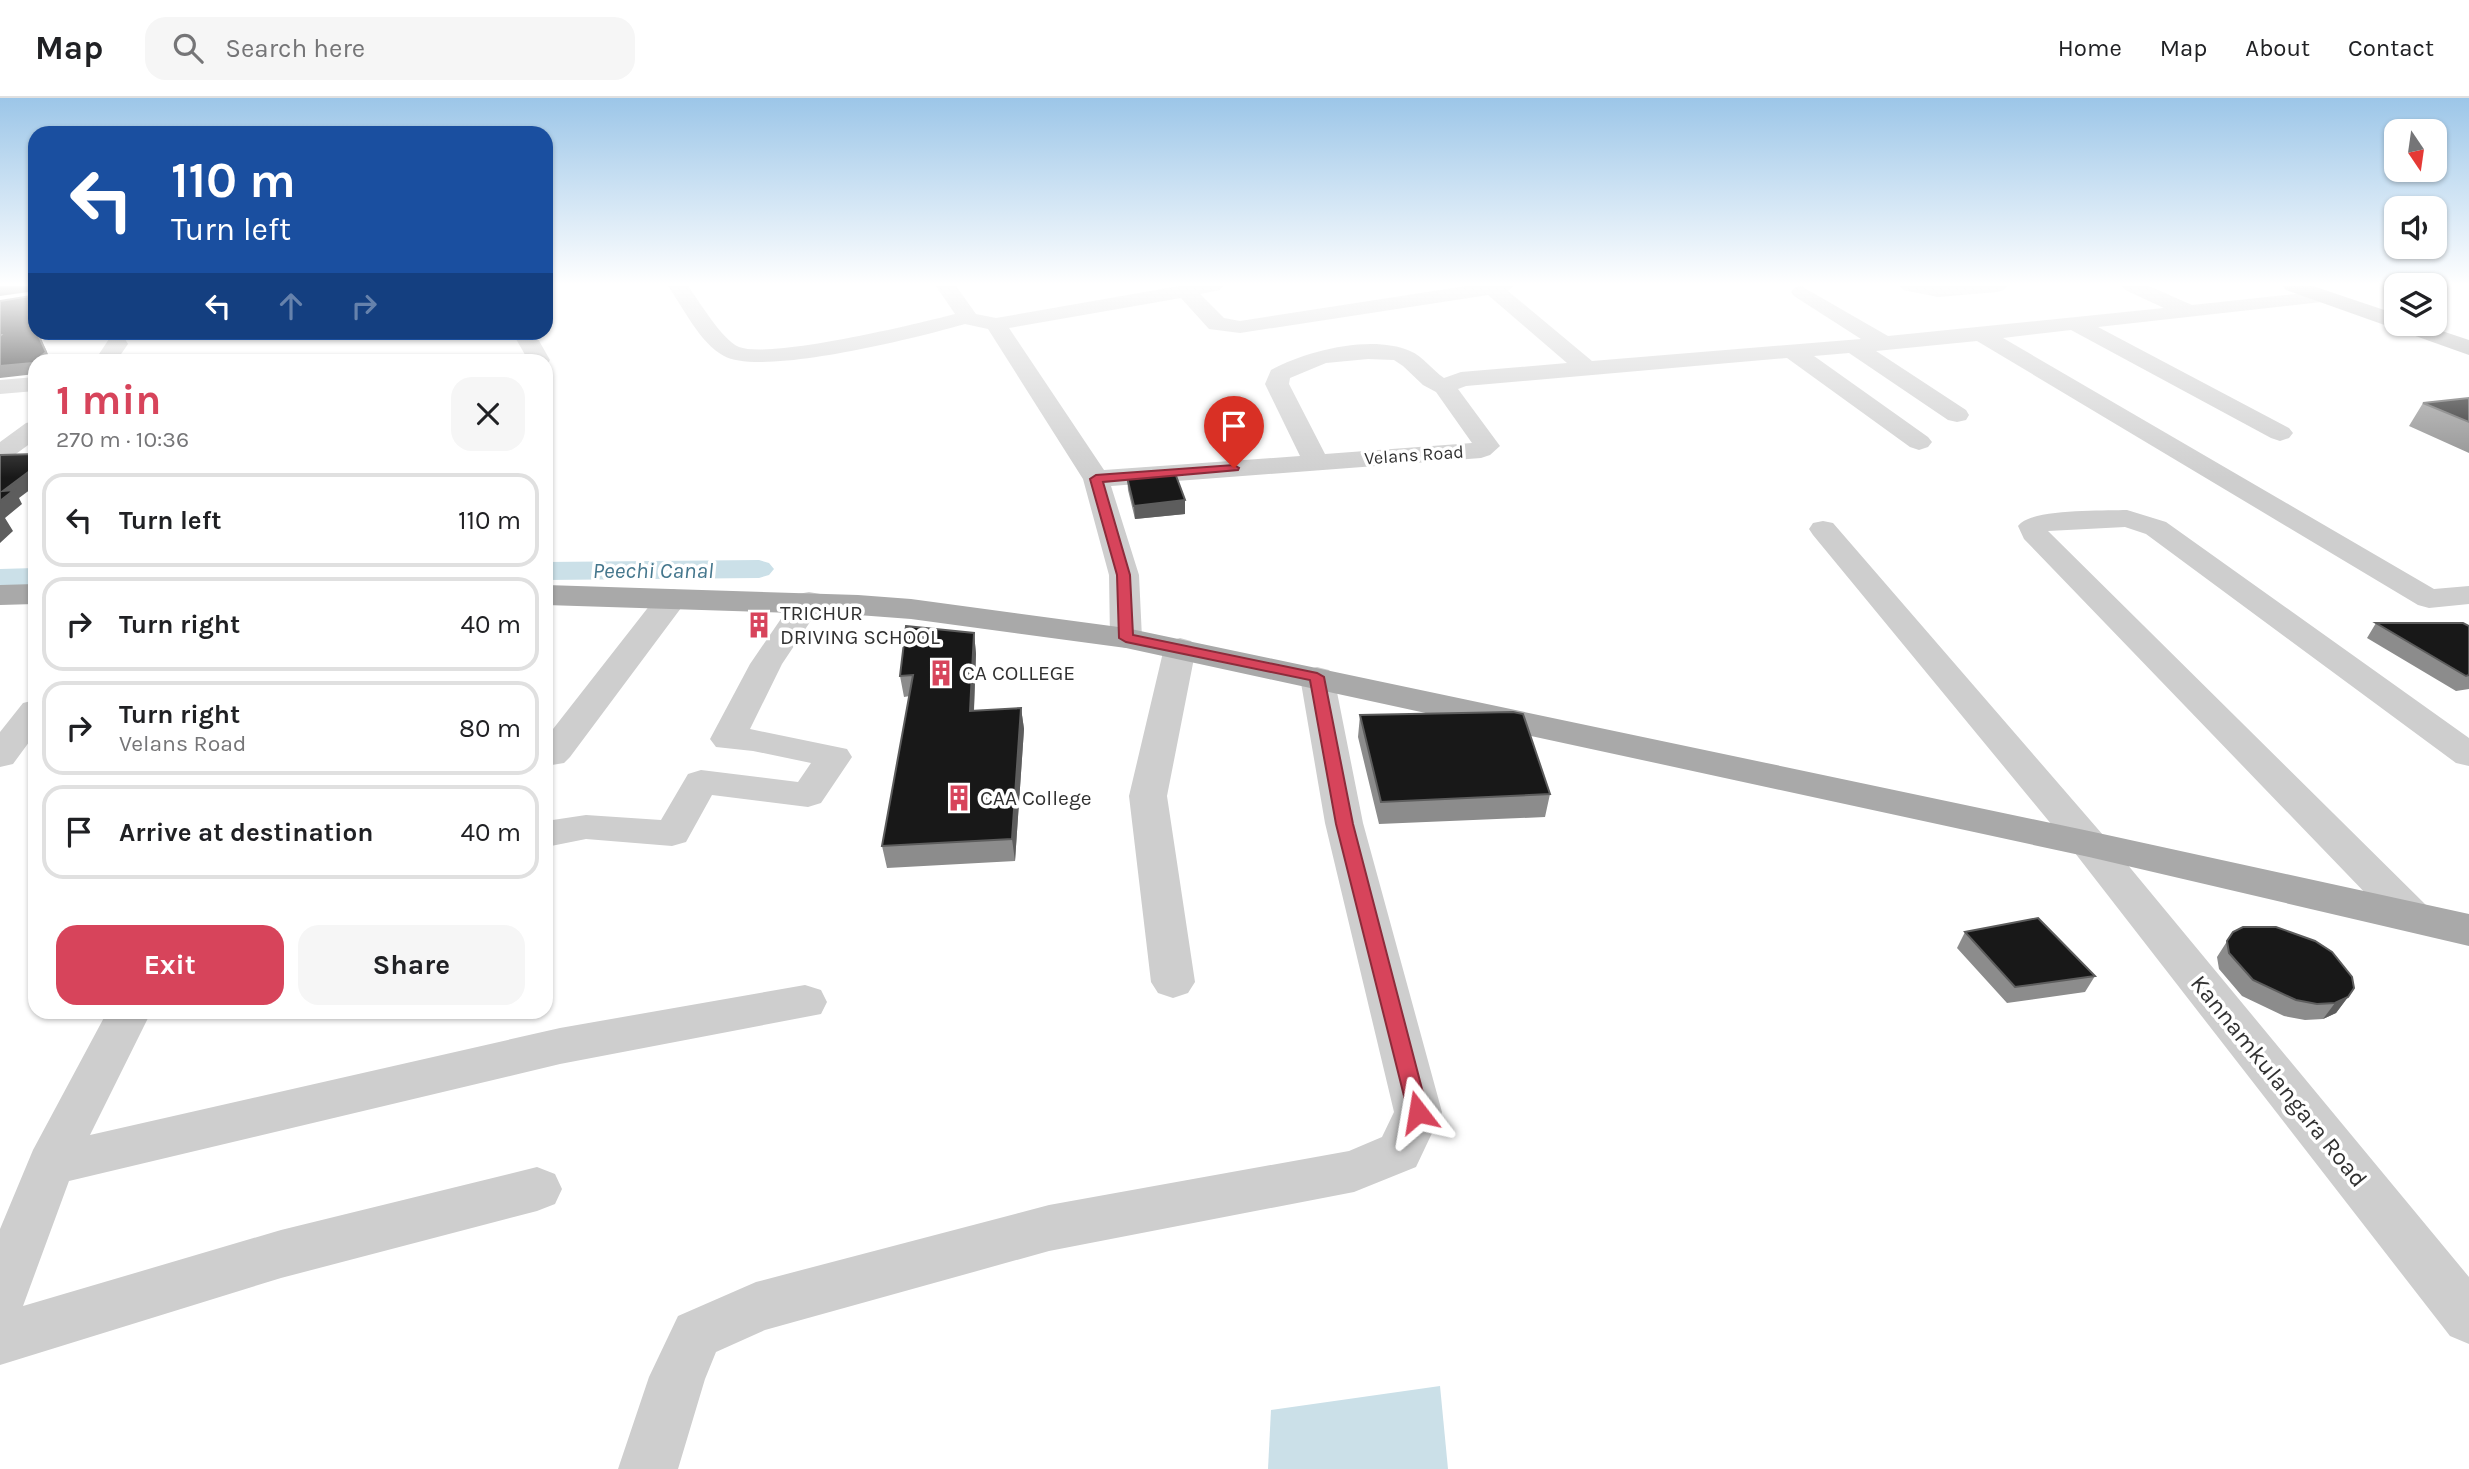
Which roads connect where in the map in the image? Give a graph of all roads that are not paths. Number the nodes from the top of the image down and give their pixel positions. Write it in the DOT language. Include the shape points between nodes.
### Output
graph roads {
  1 [pos="730,350"];
  2 [pos="811,350"];
  3 [pos="1013,350"];
  4 [pos="1566,350"];
  5 [pos="1804,350"];
  6 [pos="1860,350"];
  7 [pos="2008,350"];
  8 [pos="2124,350"];
  9 [pos="1791,351"];
  10 [pos="1587,369"];
  11 [pos="28,385"];
  12 [pos="0,387"];
  13 [pos="1444,387"];
  14 [pos="1957,415"];
  15 [pos="28,433"];
  16 [pos="2280,433"];
  17 [pos="1919,442"];
  18 [pos="0,454"];
  19 [pos="1316,461"];
  20 [pos="1096,479"];
  21 [pos="1823,529"];
  22 [pos="0,594"];
  23 [pos="28,594"];
  24 [pos="553,595"];
  25 [pos="2469,595"];
  26 [pos="673,598"];
  27 [pos="2429,599"];
  28 [pos="808,601"];
  29 [pos="2469,622"];
  30 [pos="1126,638"];
  31 [pos="1180,648"];
  32 [pos="1317,677"];
  33 [pos="28,719"];
  34 [pos="726,743"];
  35 [pos="553,753"];
  36 [pos="2469,755"];
  37 [pos="0,756"];
  38 [pos="701,782"];
  39 [pos="553,833"];
  40 [pos="2089,844"];
  41 [pos="2413,917"];
  42 [pos="2469,930"];
  43 [pos="1173,982"];
  44 [pos="805,1002"];
  45 [pos="125,1019"];
  46 [pos="50,1165"];
  47 [pos="537,1189"];
  48 [pos="0,1298"];
  49 [pos="2469,1318"];
  50 [pos="0,1339"];
  51 [pos="648,1469"];
  1 -- 2 [label="street" via="765,356"];
  3 -- 20 [label="street"];
  4 -- 10 [label="street"];
  5 -- 9 [label="street"];
  6 -- 14 [label="street"];
  7 -- 27 [label="street"];
  8 -- 16 [label="street"];
  9 -- 10 [label="street"];
  9 -- 17 [label="street"];
  10 -- 13 [label="street" via="1461,379"];
  11 -- 12 [label="street"];
  13 -- 19 [label="street, Velans Road" via="1487,446 1463,452"];
  13 -- 19 [label="street" via="1399,354 1326,355 1296,364 1279,375 1277,384"];
  15 -- 18 [label="street"];
  19 -- 20 [label="street, Velans Road"];
  20 -- 30 [label="street" via="1124,575"];
  21 -- 40 [label="street, Kannamkulangara Road"];
  22 -- 23 [label="main road"];
  24 -- 26 [label="main road"];
  25 -- 27 [label="street"];
  26 -- 28 [label="main road"];
  26 -- 35 [label="street"];
  27 -- 29 [label="street"];
  28 -- 30 [label="main road" via="911,609"];
  28 -- 34 [label="street" via="766,664"];
  30 -- 31 [label="main road"];
  31 -- 32 [label="main road"];
  31 -- 43 [label="street" via="1148,796"];
  32 -- 40 [label="main road"];
  32 -- 51 [label="street" via="1344,824 1418,1112 1399,1152 1354,1171 1049,1228 756,1307 697,1334 677,1377"];
  33 -- 37 [label="street"];
  34 -- 38 [label="street" via="711,773"];
  34 -- 38 [label="street" via="752,740 834,757 808,795"];
  36 -- 41 [label="street" via="2143,521 2127,518 2032,526"];
  38 -- 39 [label="street" via="672,833 586,827"];
  40 -- 41 [label="main road"];
  40 -- 49 [label="street, Kannamkulangara Road"];
  41 -- 42 [label="main road"];
  44 -- 46 [label="street" via="560,1046"];
  45 -- 46 [label="street"];
  46 -- 48 [label="street"];
  47 -- 50 [label="street" via="281,1254"];
}
